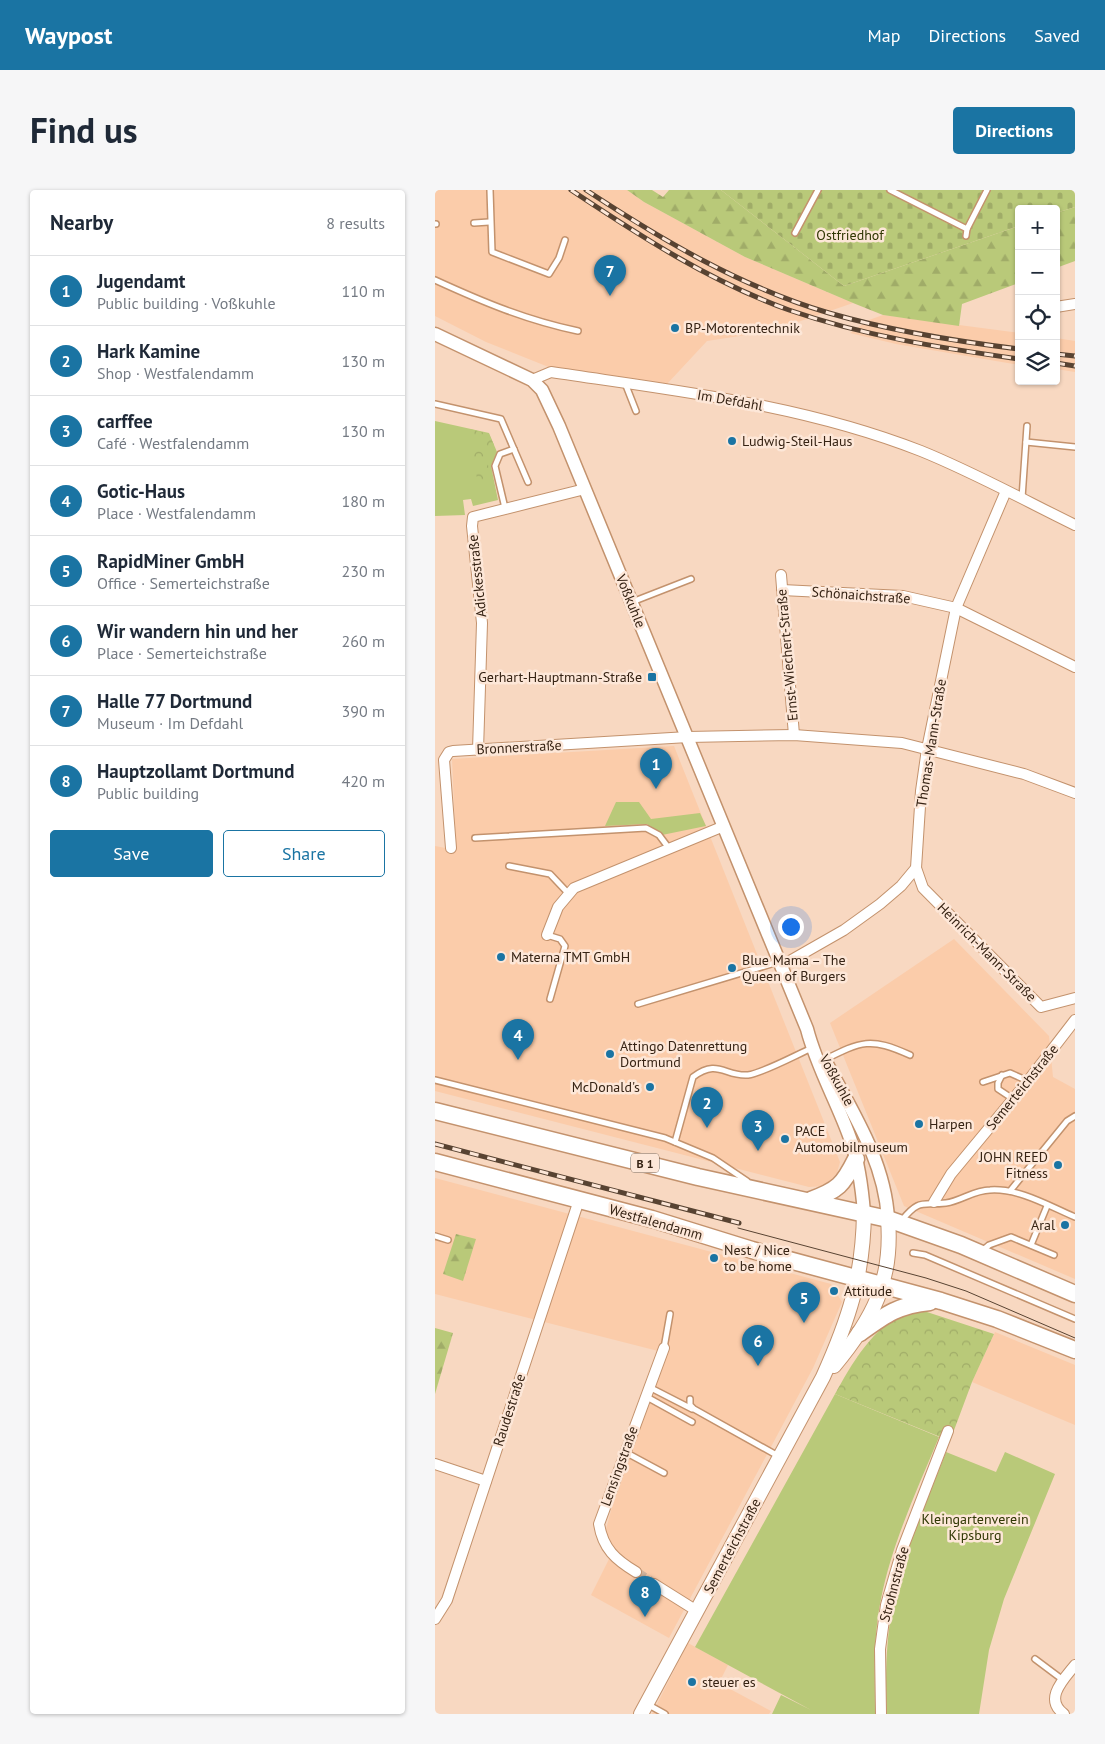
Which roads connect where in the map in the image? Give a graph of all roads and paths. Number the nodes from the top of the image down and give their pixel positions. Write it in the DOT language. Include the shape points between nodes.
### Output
graph roads {
  1 [pos="490,190"];
  2 [pos="818,190"];
  3 [pos="890,190"];
  4 [pos="987,190"];
  5 [pos="489,222"];
  6 [pos="474,223"];
  7 [pos="967,229"];
  8 [pos="795,233"];
  9 [pos="967,236"];
  10 [pos="565,240"];
  11 [pos="435,280"];
  12 [pos="1075,304"];
  13 [pos="1060,306"];
  14 [pos="578,331"];
  15 [pos="437,336"];
  16 [pos="532,380"];
  17 [pos="624,383"];
  18 [pos="435,404"];
  19 [pos="636,411"];
  20 [pos="1027,426"];
  21 [pos="1026,442"];
  22 [pos="1075,447"];
  23 [pos="514,449"];
  24 [pos="528,482"];
  25 [pos="585,489"];
  26 [pos="1006,491"];
  27 [pos="1022,499"];
  28 [pos="505,508"];
  29 [pos="1075,525"];
  30 [pos="781,575"];
  31 [pos="691,578"];
  32 [pos="782,590"];
  33 [pos="631,602"];
  34 [pos="956,608"];
  35 [pos="1075,667"];
  36 [pos="794,735"];
  37 [pos="688,737"];
  38 [pos="927,749"];
  39 [pos="478,750"];
  40 [pos="1074,791"];
  41 [pos="724,826"];
  42 [pos="475,838"];
  43 [pos="668,847"];
  44 [pos="451,848"];
  45 [pos="509,866"];
  46 [pos="916,868"];
  47 [pos="567,892"];
  48 [pos="547,935"];
  49 [pos="780,964"];
  50 [pos="1075,998"];
  51 [pos="550,999"];
  52 [pos="638,1004"];
  53 [pos="1075,1020"];
  54 [pos="807,1029"];
  55 [pos="812,1048"];
  56 [pos="910,1055"];
  57 [pos="822,1062"];
  58 [pos="1005,1074"];
  59 [pos="435,1080"];
  60 [pos="1028,1081"];
  61 [pos="983,1082"];
  62 [pos="1013,1099"];
  63 [pos="435,1111"];
  64 [pos="1075,1116"];
  65 [pos="675,1142"];
  66 [pos="856,1159"];
  67 [pos="435,1162"];
  68 [pos="757,1189"];
  69 [pos="1010,1191"];
  70 [pos="579,1200"];
  71 [pos="811,1200"];
  72 [pos="934,1202"];
  73 [pos="1047,1206"];
  74 [pos="864,1213"];
  75 [pos="1075,1217"];
  76 [pos="894,1221"];
  77 [pos="435,1236"];
  78 [pos="448,1240"];
  79 [pos="1031,1245"];
  80 [pos="913,1253"];
  81 [pos="979,1253"];
  82 [pos="1054,1255"];
  83 [pos="858,1279"];
  84 [pos="883,1286"];
  85 [pos="1075,1294"];
  86 [pos="941,1301"];
  87 [pos="670,1314"];
  88 [pos="1075,1319"];
  89 [pos="860,1332"];
  90 [pos="664,1348"];
  91 [pos="1075,1350"];
  92 [pos="823,1378"];
  93 [pos="646,1392"];
  94 [pos="690,1399"];
  95 [pos="694,1409"];
  96 [pos="693,1422"];
  97 [pos="948,1431"];
  98 [pos="624,1451"];
  99 [pos="780,1457"];
  100 [pos="435,1464"];
  101 [pos="664,1473"];
  102 [pos="486,1481"];
  103 [pos="636,1572"];
  104 [pos="654,1584"];
  105 [pos="697,1611"];
  106 [pos="435,1619"];
  107 [pos="1035,1659"];
  108 [pos="1075,1665"];
  109 [pos="1063,1680"];
  110 [pos="643,1709"];
  111 [pos="665,1714"];
  112 [pos="881,1714"];
  113 [pos="1063,1714"];
  1 -- 5 [label="lane"];
  2 -- 8 [label="lane"];
  3 -- 7 [label="lane"];
  4 -- 7 [label="lane"];
  5 -- 6 [label="lane"];
  5 -- 10 [label="lane" via="492,252 549,274"];
  7 -- 9 [label="lane"];
  11 -- 14 [label="lane" via="491,306 548,325"];
  12 -- 13 [label="street"];
  15 -- 16 [label="street"];
  16 -- 17 [label="street, Im Defdahl" via="551,372"];
  16 -- 25 [label="street, Voßkuhle" via="542,390 551,408"];
  17 -- 19 [label="lane"];
  17 -- 26 [label="street, Im Defdahl" via="734,398 821,418 921,451"];
  18 -- 23 [label="lane" via="501,419"];
  20 -- 21 [label="lane"];
  21 -- 22 [label="lane"];
  21 -- 27 [label="lane"];
  23 -- 24 [label="lane"];
  23 -- 28 [label="lane" via="500,454 495,466"];
  25 -- 28 [label="street, Adickesstraße"];
  25 -- 33 [label="street, Voßkuhle"];
  26 -- 27 [label="street, Im Defdahl"];
  26 -- 34 [label="street, Thomas-Mann-Straße"];
  27 -- 29 [label="street, Im Defdahl"];
  28 -- 39 [label="street, Adickesstraße" via="473,516 482,623"];
  30 -- 32 [label="street, Ernst-Wiechert-Straße"];
  31 -- 33 [label="lane"];
  32 -- 34 [label="street, Schönaichstraße" via="903,596"];
  32 -- 36 [label="street, Ernst-Wiechert-Straße"];
  33 -- 37 [label="street, Voßkuhle"];
  34 -- 35 [label="street, Schönaichstraße"];
  34 -- 38 [label="street, Thomas-Mann-Straße"];
  36 -- 37 [label="street"];
  36 -- 38 [label="street" via="902,743"];
  37 -- 39 [label="street, Bronnerstraße"];
  37 -- 41 [label="street, Voßkuhle"];
  38 -- 40 [label="street" via="1024,774"];
  38 -- 46 [label="street, Thomas-Mann-Straße"];
  39 -- 44 [label="street, Bronnerstraße" via="449,752 444,760"];
  41 -- 43 [label="street"];
  41 -- 49 [label="street, Voßkuhle"];
  42 -- 43 [label="lane" via="646,828 659,835"];
  43 -- 47 [label="street"];
  45 -- 47 [label="lane" via="550,874"];
  46 -- 49 [label="street" via="901,886 844,930"];
  46 -- 50 [label="street, Heinrich-Mann-Straße" via="923,888 1041,1007"];
  47 -- 48 [label="street"];
  48 -- 51 [label="lane" via="560,939 565,946"];
  49 -- 52 [label="lane"];
  49 -- 54 [label="street, Voßkuhle"];
  53 -- 60 [label="street, Semerteichstraße"];
  54 -- 55 [label="street, Voßkuhle"];
  54 -- 57 [label="street, Voßkuhle"];
  55 -- 57 [label="street, Voßkuhle"];
  55 -- 65 [label="lane" via="750,1075 711,1068 693,1077"];
  56 -- 57 [label="lane" via="877,1042 851,1047"];
  57 -- 66 [label="street, Voßkuhle"];
  57 -- 76 [label="street, Voßkuhle" via="853,1110 865,1136"];
  58 -- 60 [label="lane"];
  58 -- 61 [label="lane"];
  58 -- 62 [label="lane" via="999,1079 998,1090"];
  59 -- 65 [label="lane"];
  60 -- 62 [label="street, Semerteichstraße"];
  62 -- 72 [label="street, Semerteichstraße" via="951,1174"];
  63 -- 68 [label="main road, B 1"];
  64 -- 69 [label="lane" via="1067,1121"];
  65 -- 68 [label="lane" via="713,1158"];
  66 -- 71 [label="main road" via="844,1181 833,1192"];
  66 -- 74 [label="street, Voßkuhle"];
  67 -- 70 [label="main road, Westfalendamm"];
  68 -- 71 [label="main road, B 1"];
  69 -- 72 [label="lane" via="974,1192 946,1203"];
  69 -- 73 [label="lane"];
  70 -- 83 [label="main road, Westfalendamm"];
  70 -- 102 [label="street, Raudestraße"];
  71 -- 74 [label="main road, B 1"];
  72 -- 76 [label="lane" via="919,1205"];
  73 -- 75 [label="lane"];
  73 -- 79 [label="lane"];
  74 -- 76 [label="main road, B 1"];
  74 -- 83 [label="main road, Semerteichstraße"];
  76 -- 81 [label="main road, B 1"];
  76 -- 84 [label="main road, Semerteichstraße"];
  77 -- 78 [label="lane"];
  79 -- 81 [label="lane" via="1011,1237 989,1244"];
  79 -- 82 [label="lane"];
  80 -- 88 [label="lane" via="925,1255"];
  81 -- 85 [label="main road, B 1"];
  83 -- 84 [label="main road, Westfalendamm"];
  83 -- 92 [label="main road, Semerteichstraße" via="841,1338"];
  84 -- 86 [label="main road, Westfalendamm"];
  84 -- 89 [label="main road, Semerteichstraße" via="876,1306"];
  86 -- 89 [label="main road" via="900,1307"];
  86 -- 91 [label="main road, Westfalendamm"];
  87 -- 90 [label="lane"];
  89 -- 92 [label="main road, Semerteichstraße"];
  90 -- 93 [label="street, Lensingstraße"];
  92 -- 99 [label="main road, Semerteichstraße"];
  93 -- 95 [label="lane"];
  93 -- 96 [label="lane"];
  93 -- 98 [label="street, Lensingstraße"];
  94 -- 95 [label="lane"];
  95 -- 99 [label="lane"];
  97 -- 112 [label="street, Strohnstraße" via="902,1550 886,1605 880,1649"];
  98 -- 101 [label="lane"];
  98 -- 103 [label="street, Lensingstraße" via="599,1524 608,1551"];
  99 -- 105 [label="main road, Semerteichstraße"];
  100 -- 102 [label="street"];
  102 -- 106 [label="street, Raudestraße" via="447,1600"];
  104 -- 105 [label="street"];
  105 -- 110 [label="main road, Semerteichstraße"];
  107 -- 109 [label="lane"];
  108 -- 109 [label="street"];
  109 -- 113 [label="street" via="1054,1700"];
  110 -- 111 [label="lane"];
}
